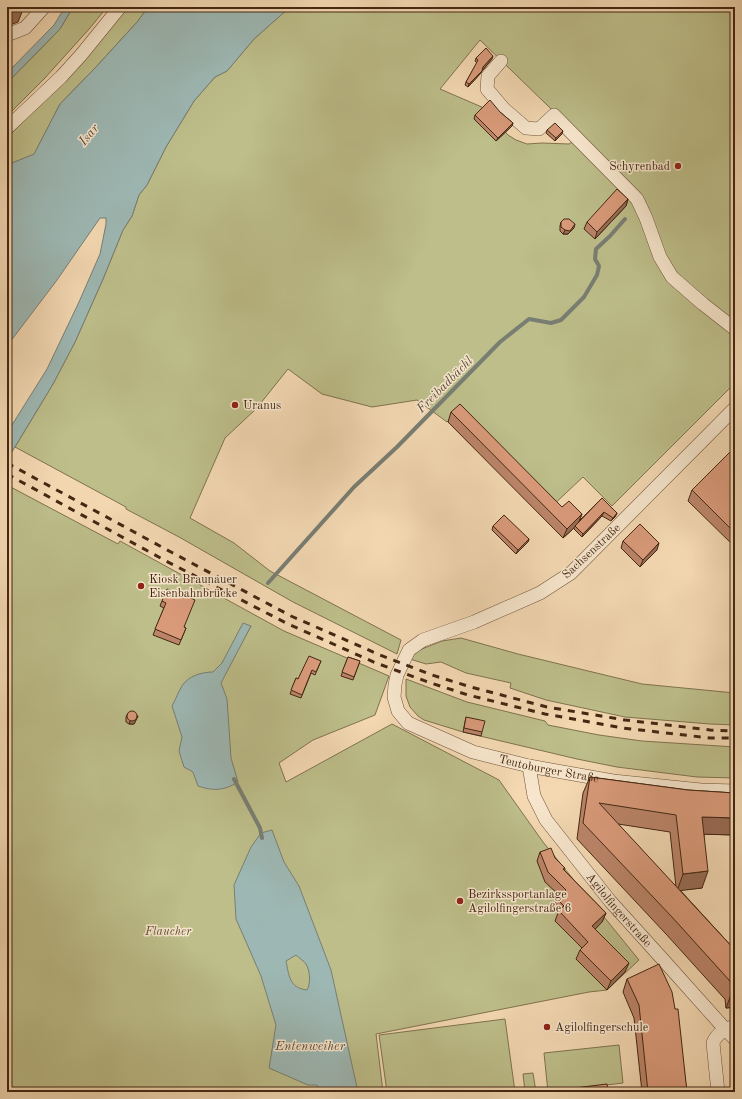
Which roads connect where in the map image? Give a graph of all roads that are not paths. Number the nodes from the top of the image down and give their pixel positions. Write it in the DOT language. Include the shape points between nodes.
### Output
graph roads {
  1 [pos="44,7"];
  2 [pos="120,7"];
  3 [pos="7,35"];
  4 [pos="501,61"];
  5 [pos="7,128"];
  6 [pos="735,329"];
  7 [pos="735,408"];
  8 [pos="398,711"];
  9 [pos="529,766"];
  10 [pos="735,791"];
  11 [pos="730,1028"];
  12 [pos="735,1039"];
  13 [pos="718,1092"];
  1 -- 3 [label="street" via="25,28"];
  2 -- 5 [label="street" via="61,77"];
  4 -- 6 [label="street" via="488,76 487,89 504,109 526,128 539,129 554,115 637,199 660,257 672,277"];
  7 -- 8 [label="street, Sachsenstraße" via="571,574 540,592 474,622 423,640 408,650 395,685 394,697"];
  8 -- 9 [label="street, Teutoburger Straße" via="408,723 473,752"];
  9 -- 10 [label="street, Teutoburger Straße" via="613,781"];
  9 -- 11 [label="street, Agilolfingerstraße" via="534,796 546,820 610,902"];
  11 -- 12 [label="street, Agilolfingerstraße"];
  11 -- 13 [label="street" via="712,1043"];
}
